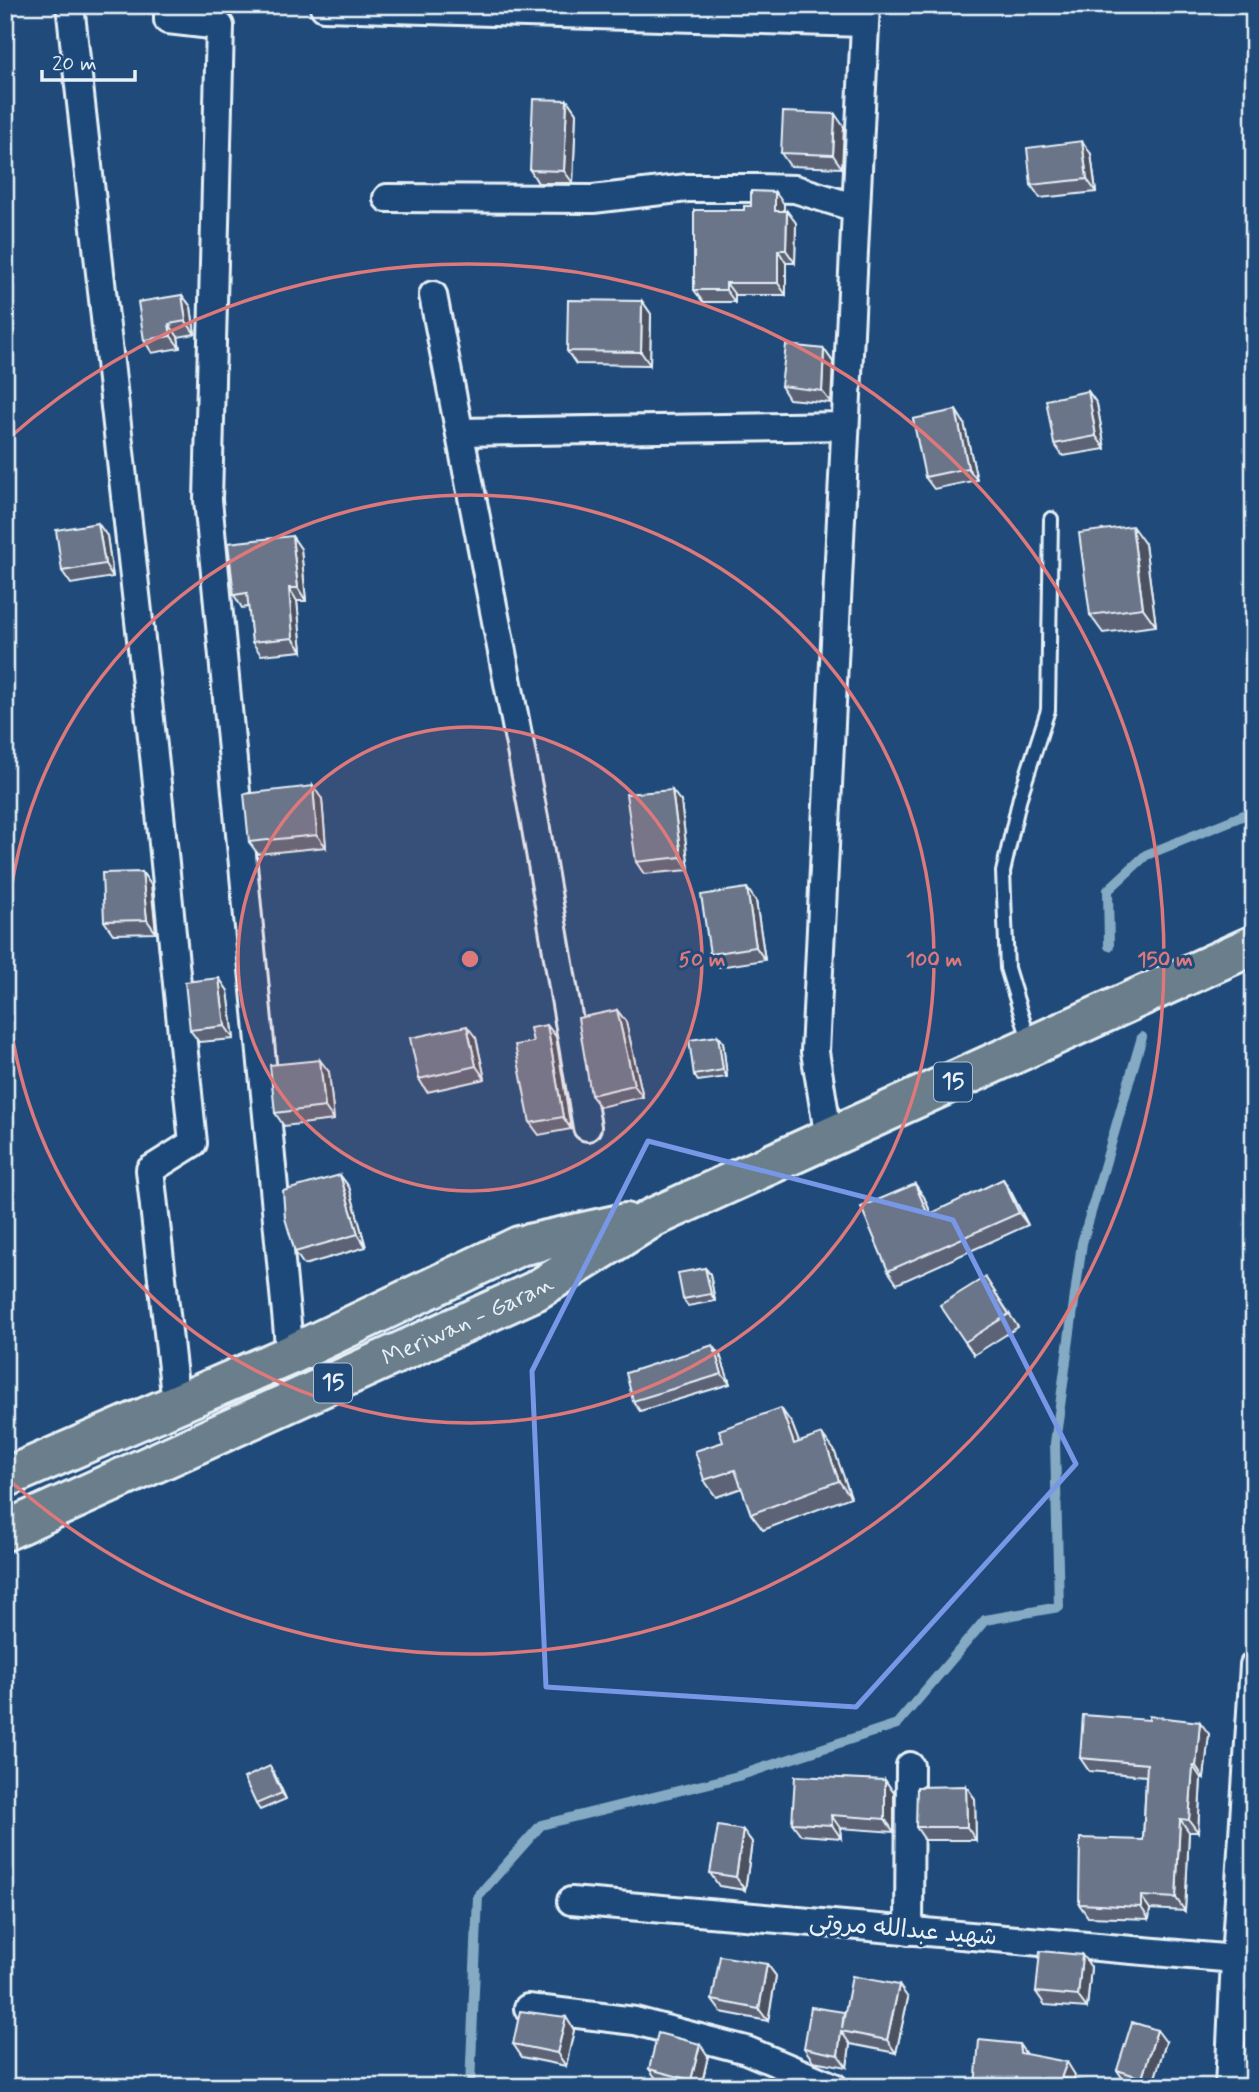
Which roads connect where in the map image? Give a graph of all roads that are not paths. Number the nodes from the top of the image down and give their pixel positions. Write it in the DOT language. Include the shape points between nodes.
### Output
graph roads {
  1 [pos="69,5"];
  2 [pos="168,5"];
  3 [pos="324,7"];
  4 [pos="865,14"];
  5 [pos="387,198"];
  6 [pos="856,208"];
  7 [pos="433,295"];
  8 [pos="845,426"];
  9 [pos="460,432"];
  10 [pos="1051,519"];
  11 [pos="1254,945"];
  12 [pos="1031,1046"];
  13 [pos="587,1127"];
  14 [pos="828,1139"];
  15 [pos="652,1218"];
  16 [pos="289,1354"];
  17 [pos="176,1404"];
  18 [pos="5,1478"];
  19 [pos="5,1531"];
  20 [pos="1254,1665"];
  21 [pos="1252,1718"];
  22 [pos="910,1766"];
  23 [pos="571,1901"];
  24 [pos="909,1931"];
  25 [pos="1242,1949"];
  26 [pos="528,2008"];
  27 [pos="834,2087"];
  28 [pos="1229,2087"];
  1 -- 17 [label="street" via="193,1143 150,1170"];
  2 -- 16 [label="street" via="168,20 220,26 208,500"];
  3 -- 4 [label="street"];
  4 -- 6 [label="street"];
  5 -- 6 [label="street" via="593,199 687,188 758,188 795,189"];
  6 -- 8 [label="street"];
  7 -- 9 [label="street"];
  8 -- 9 [label="street"];
  8 -- 14 [label="street" via="816,1052"];
  9 -- 13 [label="street" via="536,823"];
  10 -- 12 [label="lane" via="1048,710 1020,797 1003,872 1007,968"];
  11 -- 12 [label="main road, Meriwan - Garan / 15"];
  12 -- 14 [label="main road, Meriwan - Garan / 15"];
  14 -- 15 [label="main road, Meriwan - Garan / 15"];
  15 -- 16 [label="main road, Meriwan - Garan / 15" via="519,1245"];
  15 -- 19 [label="main road, Meriwan - Garan / 15" via="536,1291"];
  16 -- 17 [label="main road, Meriwan - Garan / 15"];
  17 -- 18 [label="main road, Meriwan - Garan / 15"];
  20 -- 21 [label="street"];
  21 -- 25 [label="street"];
  22 -- 24 [label="street"];
  23 -- 24 [label="street, شهید عبدالله مروتی"];
  24 -- 25 [label="street, شهید عبدالله مروتی"];
  25 -- 28 [label="street"];
  26 -- 27 [label="street" via="635,2021 746,2050"];
}
